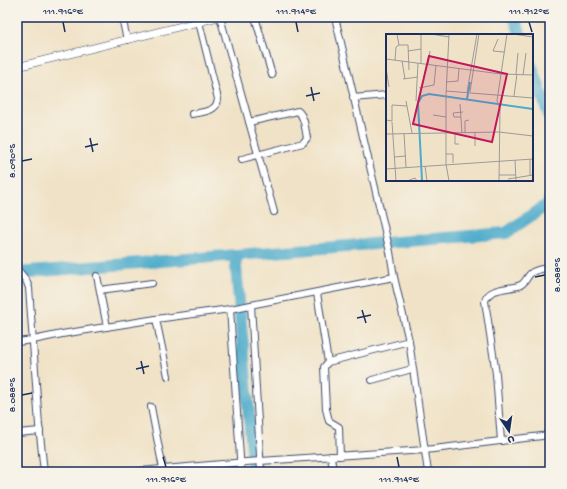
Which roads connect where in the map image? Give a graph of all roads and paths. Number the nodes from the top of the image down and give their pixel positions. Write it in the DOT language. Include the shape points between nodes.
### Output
graph roads {
  1 [pos="122,17"];
  2 [pos="219,17"];
  3 [pos="255,17"];
  4 [pos="335,17"];
  5 [pos="199,22"];
  6 [pos="127,40"];
  7 [pos="17,67"];
  8 [pos="272,75"];
  9 [pos="386,95"];
  10 [pos="353,98"];
  11 [pos="192,114"];
  12 [pos="249,122"];
  13 [pos="259,155"];
  14 [pos="242,160"];
  15 [pos="274,212"];
  16 [pos="550,267"];
  17 [pos="17,269"];
  18 [pos="97,276"];
  19 [pos="394,277"];
  20 [pos="152,283"];
  21 [pos="100,290"];
  22 [pos="317,293"];
  23 [pos="250,306"];
  24 [pos="232,309"];
  25 [pos="156,319"];
  26 [pos="107,327"];
  27 [pos="33,340"];
  28 [pos="409,341"];
  29 [pos="17,342"];
  30 [pos="328,362"];
  31 [pos="412,369"];
  32 [pos="168,376"];
  33 [pos="372,380"];
  34 [pos="151,406"];
  35 [pos="40,431"];
  36 [pos="17,433"];
  37 [pos="550,435"];
  38 [pos="501,441"];
  39 [pos="425,450"];
  40 [pos="331,456"];
  41 [pos="340,456"];
  42 [pos="260,461"];
  43 [pos="243,462"];
  44 [pos="163,469"];
  45 [pos="44,472"];
  46 [pos="128,472"];
  47 [pos="241,472"];
  48 [pos="261,472"];
  49 [pos="333,472"];
  50 [pos="428,472"];
  1 -- 6 [label="street"];
  2 -- 5 [label="street"];
  2 -- 12 [label="street"];
  3 -- 8 [label="street"];
  4 -- 10 [label="street"];
  5 -- 6 [label="street"];
  5 -- 11 [label="street" via="218,99 216,107"];
  6 -- 7 [label="street"];
  9 -- 10 [label="street"];
  10 -- 19 [label="street"];
  12 -- 13 [label="street"];
  12 -- 13 [label="street" via="298,111 304,123 307,138 303,143"];
  13 -- 14 [label="street"];
  13 -- 15 [label="street"];
  16 -- 38 [label="street" via="532,272 522,285 499,290 486,297"];
  17 -- 27 [label="street" via="29,288"];
  18 -- 21 [label="street"];
  19 -- 22 [label="street"];
  19 -- 28 [label="street"];
  20 -- 21 [label="street"];
  21 -- 26 [label="street"];
  22 -- 23 [label="street"];
  22 -- 30 [label="street"];
  23 -- 24 [label="street"];
  23 -- 42 [label="street"];
  24 -- 25 [label="street"];
  24 -- 43 [label="street"];
  25 -- 26 [label="street"];
  25 -- 32 [label="street"];
  26 -- 27 [label="street"];
  27 -- 29 [label="street"];
  27 -- 35 [label="street"];
  28 -- 30 [label="street"];
  28 -- 31 [label="street"];
  30 -- 41 [label="street" via="324,370 326,409 329,421 339,427"];
  31 -- 33 [label="street"];
  31 -- 39 [label="street"];
  34 -- 44 [label="street"];
  35 -- 36 [label="street"];
  35 -- 45 [label="street"];
  37 -- 38 [label="street"];
  38 -- 39 [label="street"];
  39 -- 41 [label="street"];
  39 -- 50 [label="street"];
  40 -- 41 [label="street"];
  40 -- 42 [label="street"];
  40 -- 49 [label="street"];
  42 -- 43 [label="street"];
  42 -- 48 [label="street"];
  43 -- 44 [label="street"];
  43 -- 47 [label="street"];
  44 -- 46 [label="street"];
}
